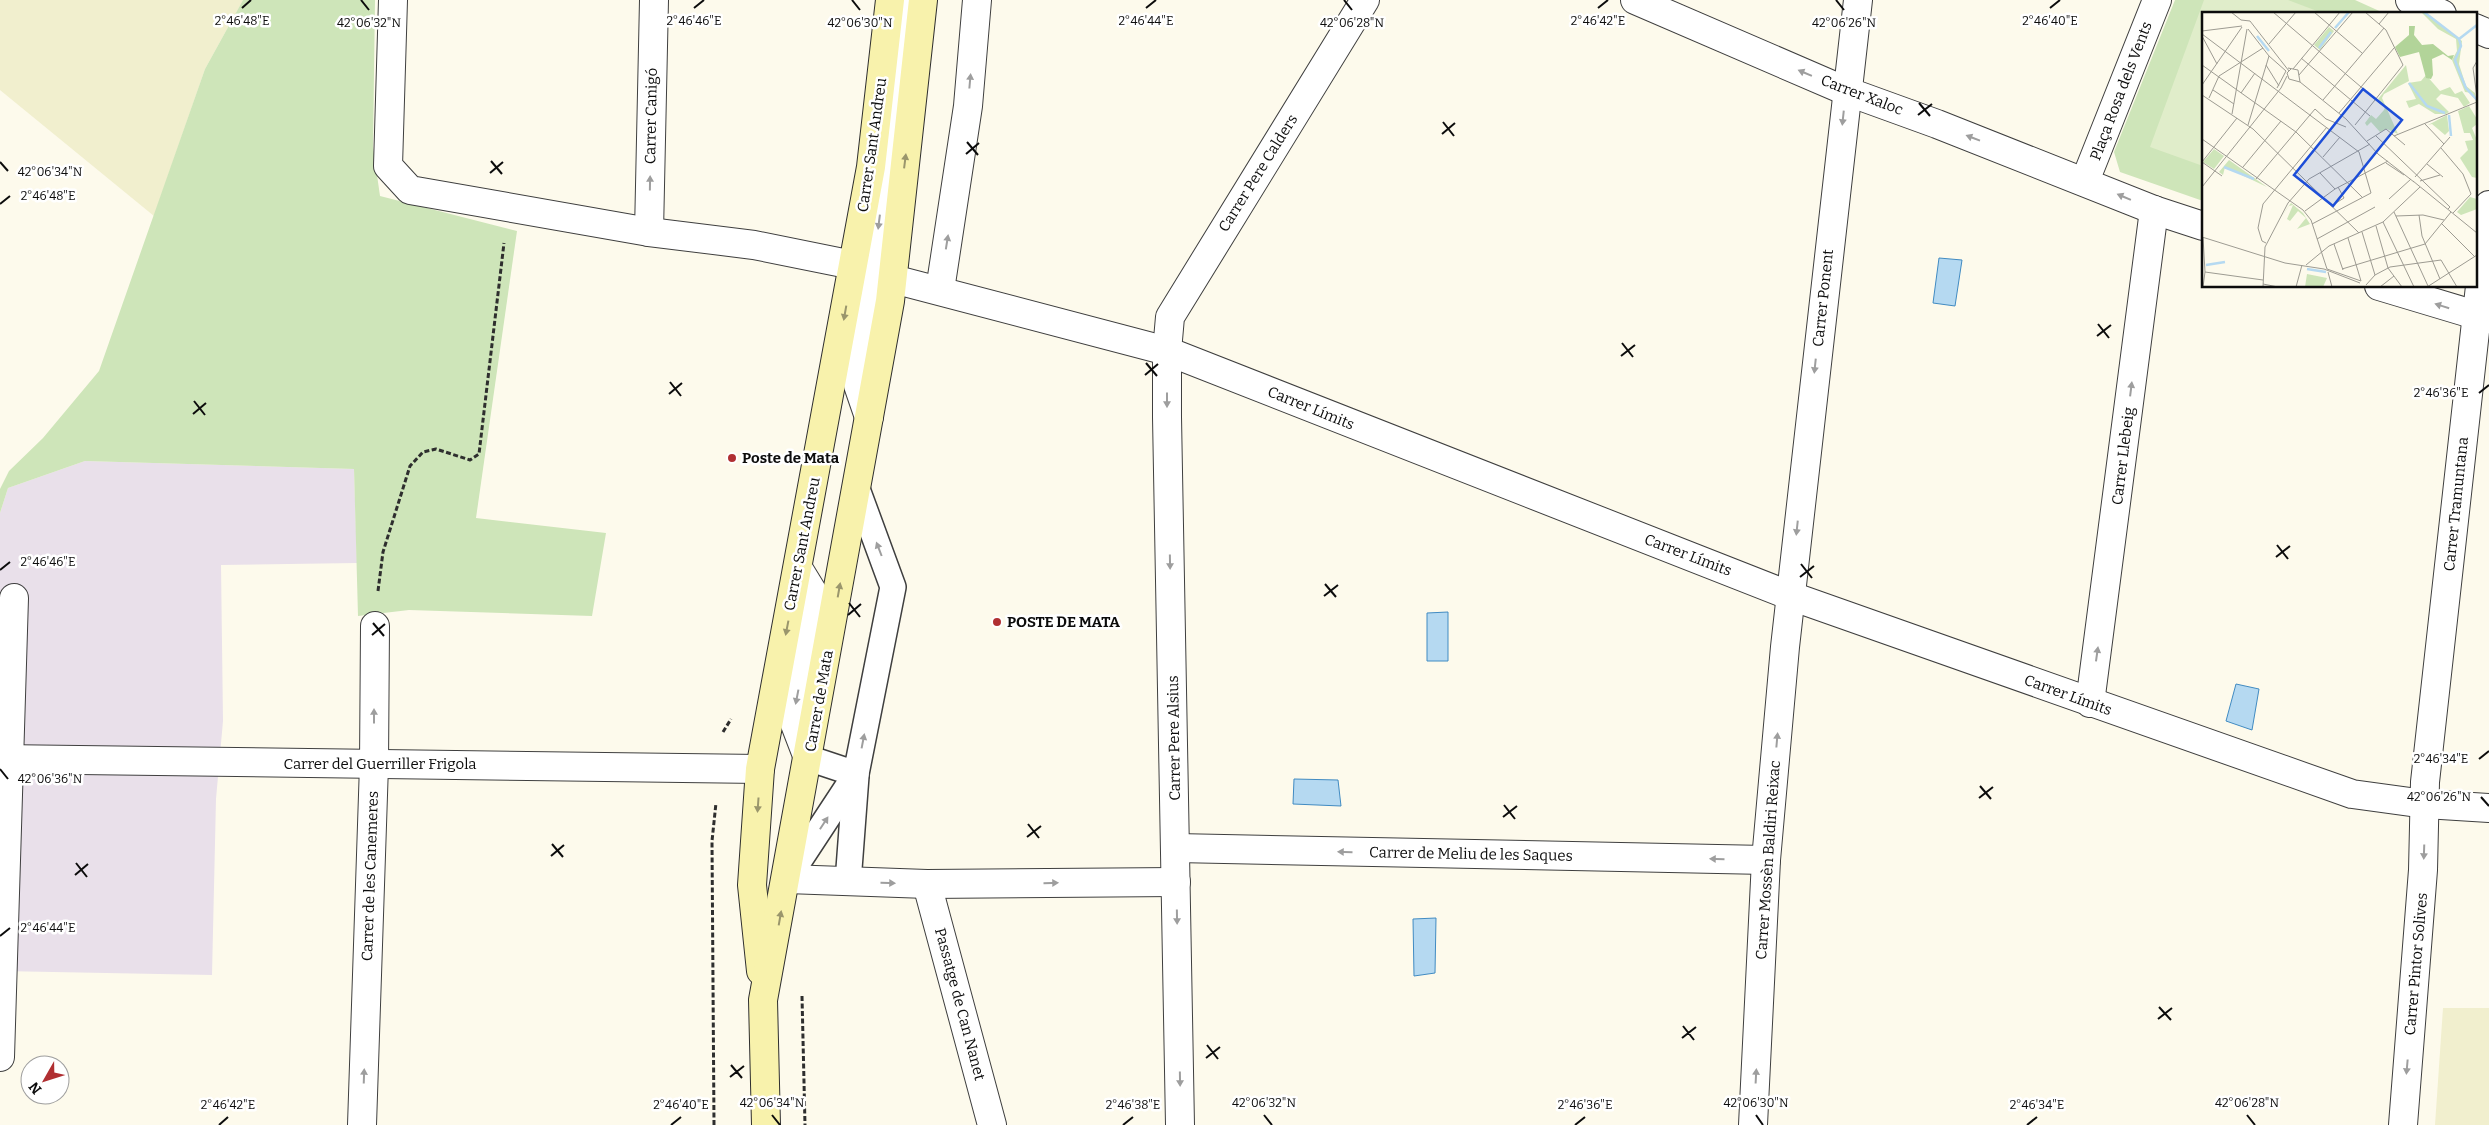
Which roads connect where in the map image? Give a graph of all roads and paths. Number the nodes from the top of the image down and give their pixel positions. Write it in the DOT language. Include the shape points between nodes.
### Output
graph roads {
  1 [pos="393,0"];
  2 [pos="654,0"];
  3 [pos="890,0"];
  4 [pos="904,0"];
  5 [pos="923,0"];
  6 [pos="977,0"];
  7 [pos="1364,0"];
  8 [pos="1635,0"];
  9 [pos="1858,0"];
  10 [pos="2156,0"];
  11 [pos="2410,0"];
  12 [pos="2437,12"];
  13 [pos="2476,28"];
  14 [pos="2489,34"];
  15 [pos="1846,91"];
  16 [pos="2085,181"];
  17 [pos="2489,205"];
  18 [pos="508,207"];
  19 [pos="2154,210"];
  20 [pos="2202,226"];
  21 [pos="649,232"];
  22 [pos="840,262"];
  23 [pos="893,279"];
  24 [pos="2386,288"];
  25 [pos="940,290"];
  26 [pos="2482,317"];
  27 [pos="1167,351"];
  28 [pos="869,417"];
  29 [pos="857,489"];
  30 [pos="798,568"];
  31 [pos="1791,596"];
  32 [pos="14,598"];
  33 [pos="374,626"];
  34 [pos="2090,703"];
  35 [pos="808,758"];
  36 [pos="5,760"];
  37 [pos="374,765"];
  38 [pos="760,769"];
  39 [pos="856,774"];
  40 [pos="2425,804"];
  41 [pos="2489,808"];
  42 [pos="1176,848"];
  43 [pos="1766,860"];
  44 [pos="787,878"];
  45 [pos="848,882"];
  46 [pos="1176,882"];
  47 [pos="927,884"];
  48 [pos="763,1000"];
  49 [pos="0,1057"];
  50 [pos="362,1125"];
  51 [pos="766,1125"];
  52 [pos="992,1125"];
  53 [pos="1180,1125"];
  54 [pos="1753,1125"];
  55 [pos="2403,1125"];
  1 -- 18 [label="street" via="388,166 410,190"];
  21 -- 2 [label="street, Carrer Canigó, one-way"];
  3 -- 22 [label="main road, Carrer Sant Andreu" via="871,167"];
  4 -- 23 [label="street, one-way" via="876,250"];
  23 -- 5 [label="main road, one-way"];
  25 -- 6 [label="street, one-way" via="968,106"];
  7 -- 27 [label="street, Carrer Pere Calders" via="1170,316"];
  15 -- 8 [label="street, Carrer Xaloc, one-way"];
  9 -- 15 [label="street, Carrer Ponent"];
  10 -- 16 [label="street, Plaça Rosa dels Vents"];
  11 -- 12 [label="street"];
  13 -- 14 [label="street"];
  16 -- 15 [label="street, Carrer Xaloc, one-way"];
  15 -- 31 [label="street, Carrer Ponent, one-way"];
  19 -- 16 [label="street, Carrer Xaloc, one-way"];
  17 -- 26 [label="street, Carrer Tramuntana"];
  18 -- 21 [label="street"];
  18 -- 33 [label="path" via="479,454 470,460 436,449 423,452 410,466 383,552"];
  19 -- 20 [label="street, Carrer Xaloc"];
  34 -- 19 [label="street, Carrer Llebeig, one-way"];
  21 -- 22 [label="street" via="754,245"];
  22 -- 28 [label="street" via="874,296 858,385"];
  22 -- 30 [label="main road, Carrer Sant Andreu, one-way"];
  23 -- 25 [label="street, Carrer Límits"];
  23 -- 28 [label="main road, Carrer de Mata"];
  26 -- 24 [label="street, one-way"];
  25 -- 27 [label="street, Carrer Límits"];
  26 -- 40 [label="street, Carrer Tramuntana" via="2425,782"];
  27 -- 31 [label="street, Carrer Límits"];
  27 -- 42 [label="street, Carrer Pere Alsius, one-way"];
  28 -- 29 [label="main road, Carrer de Mata"];
  35 -- 29 [label="main road, Carrer de Mata, one-way"];
  39 -- 29 [label="lane, one-way" via="893,587"];
  30 -- 35 [label="street, one-way" via="817,598 793,719"];
  30 -- 38 [label="main road, Carrer Sant Andreu, one-way"];
  31 -- 34 [label="street, Carrer Límits"];
  43 -- 31 [label="street, Carrer Mossèn Baldiri Reixac, one-way"];
  32 -- 36 [label="street"];
  37 -- 33 [label="street, Carrer de les Canemeres, one-way"];
  34 -- 40 [label="street, Carrer Límits" via="2352,794"];
  35 -- 39 [label="lane"];
  35 -- 44 [label="main road, Carrer de Mata"];
  36 -- 37 [label="street, Carrer del Guerriller Frigola"];
  36 -- 49 [label="street"];
  37 -- 38 [label="street, Carrer del Guerriller Frigola"];
  50 -- 37 [label="street, Carrer de les Canemeres, one-way"];
  38 -- 48 [label="main road, Carrer Sant Andreu, one-way" via="752,885"];
  44 -- 39 [label="lane, one-way"];
  39 -- 45 [label="lane"];
  40 -- 41 [label="street, Carrer Límits"];
  40 -- 55 [label="street, Carrer Pintor Solives, one-way" via="2423,870"];
  43 -- 42 [label="street, Carrer de Meliu de les Saques, one-way"];
  42 -- 46 [label="street, Carrer Pere Alsius"];
  54 -- 43 [label="street, Carrer Mossèn Baldiri Reixac, one-way"];
  44 -- 45 [label="street"];
  48 -- 44 [label="main road, Carrer de Mata, one-way"];
  45 -- 47 [label="street, one-way"];
  47 -- 46 [label="street, one-way"];
  46 -- 53 [label="street, Carrer Pere Alsius, one-way"];
  47 -- 52 [label="street, Passatge de Can Nanet"];
  48 -- 51 [label="main road, Carrer de Mata"];
}
